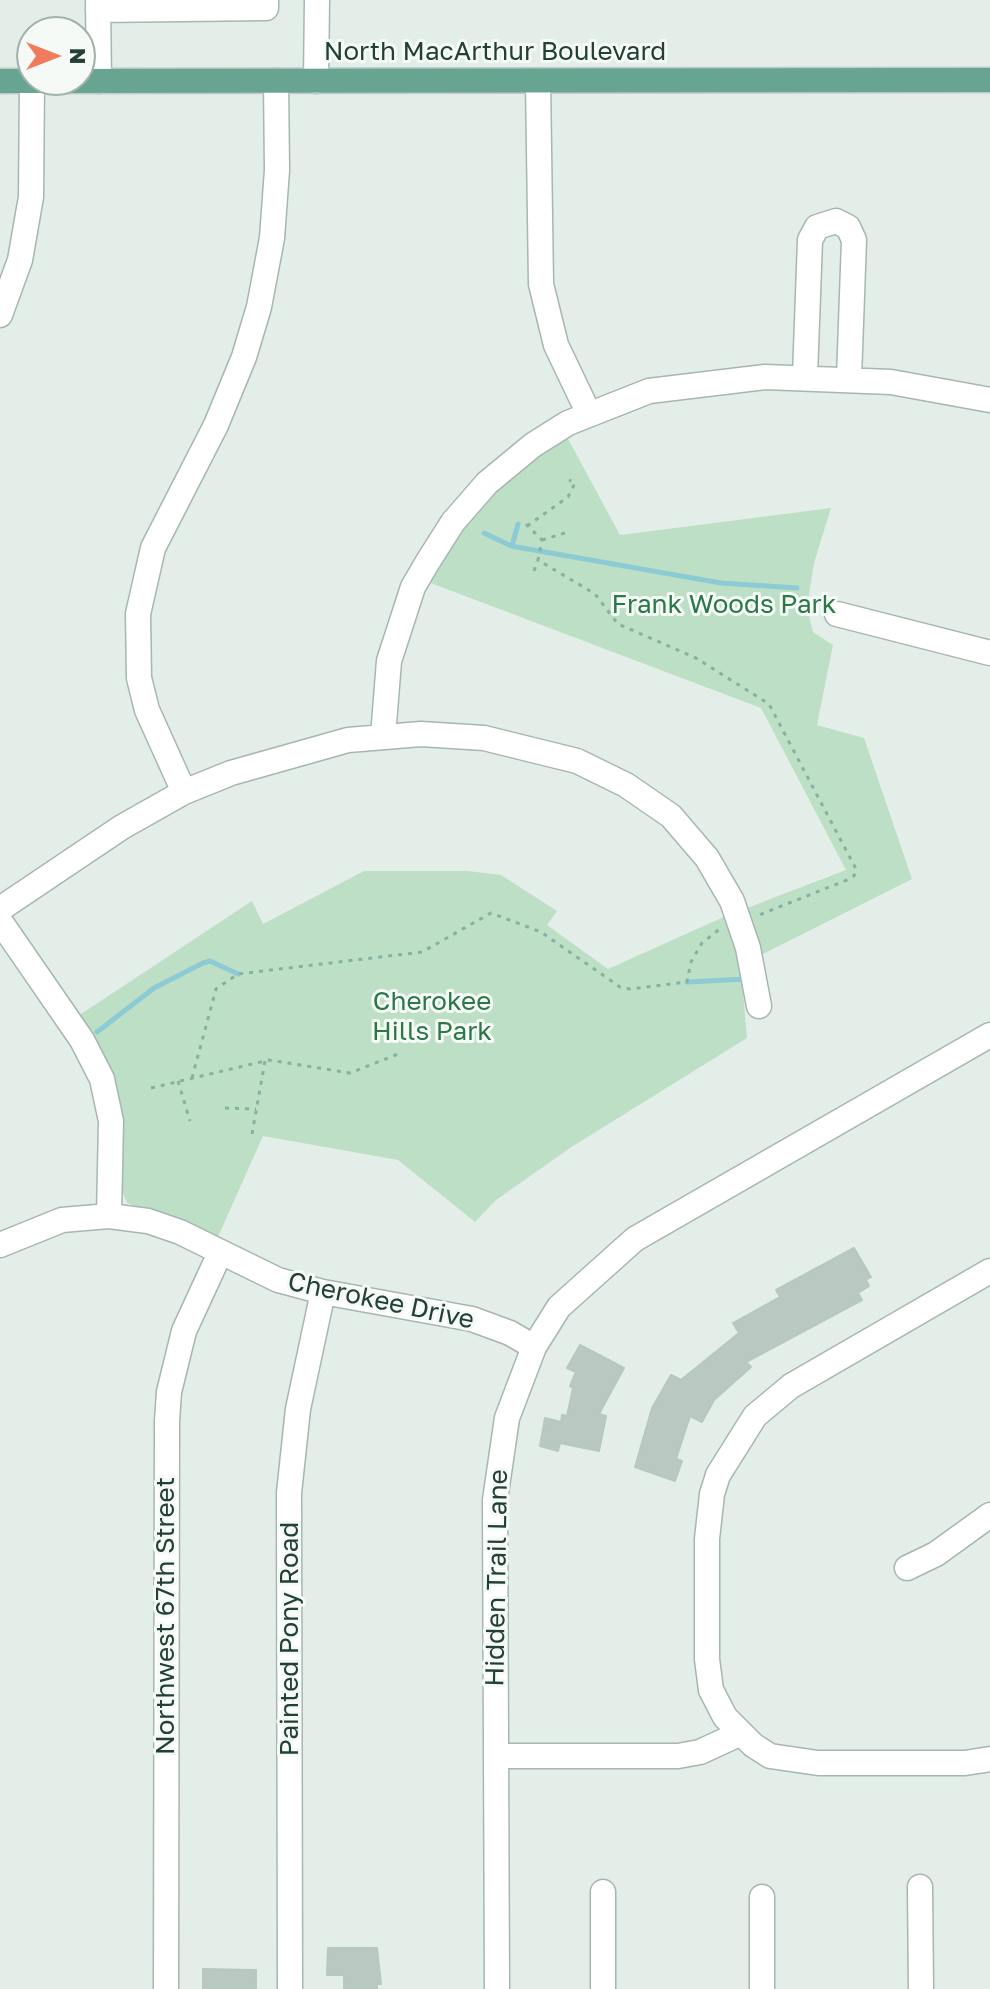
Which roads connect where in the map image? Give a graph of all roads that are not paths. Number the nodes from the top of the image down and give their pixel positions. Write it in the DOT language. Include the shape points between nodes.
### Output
graph roads {
  1 [pos="266,0"];
  2 [pos="317,0"];
  3 [pos="98,5"];
  4 [pos="990,80"];
  5 [pos="99,81"];
  6 [pos="276,81"];
  7 [pos="316,81"];
  8 [pos="538,81"];
  9 [pos="32,96"];
  10 [pos="0,315"];
  11 [pos="805,376"];
  12 [pos="849,378"];
  13 [pos="990,400"];
  14 [pos="588,412"];
  15 [pos="837,614"];
  16 [pos="990,653"];
  17 [pos="383,736"];
  18 [pos="184,792"];
  19 [pos="0,909"];
  20 [pos="0,921"];
  21 [pos="759,1006"];
  22 [pos="990,1035"];
  23 [pos="109,1216"];
  24 [pos="0,1245"];
  25 [pos="220,1253"];
  26 [pos="990,1271"];
  27 [pos="323,1292"];
  28 [pos="534,1347"];
  29 [pos="990,1515"];
  30 [pos="907,1568"];
  31 [pos="739,1734"];
  32 [pos="496,1756"];
  33 [pos="990,1759"];
  34 [pos="920,1887"];
  35 [pos="603,1892"];
  36 [pos="762,1897"];
  37 [pos="166,1989"];
  38 [pos="290,1989"];
  39 [pos="497,1989"];
  40 [pos="603,1989"];
  41 [pos="762,1989"];
  42 [pos="921,1989"];
  1 -- 3 [label="street" via="266,8"];
  2 -- 7 [label="street"];
  3 -- 5 [label="street"];
  4 -- 8 [label="main road, North MacArthur Boulevard"];
  5 -- 6 [label="main road, North MacArthur Boulevard"];
  6 -- 7 [label="main road, North MacArthur Boulevard"];
  6 -- 18 [label="street" via="275,197 259,307 216,425 153,548 138,614 139,678 147,710"];
  7 -- 8 [label="main road, North MacArthur Boulevard"];
  8 -- 14 [label="street" via="541,284 556,345"];
  9 -- 10 [label="street" via="31,197 20,260"];
  11 -- 12 [label="street"];
  11 -- 12 [label="street" via="810,240 817,227 836,221 848,227 854,240"];
  11 -- 14 [label="street" via="679,385"];
  12 -- 13 [label="street"];
  14 -- 17 [label="street" via="511,462 470,501 440,540 413,587 396,636 384,690"];
  15 -- 16 [label="street"];
  17 -- 18 [label="street" via="269,760"];
  17 -- 21 [label="street" via="484,738 547,752 603,773 671,816 721,878 740,921"];
  18 -- 19 [label="street"];
  20 -- 23 [label="street" via="82,1040 102,1079 111,1121"];
  22 -- 28 [label="street, Hidden Trail Lane" via="635,1239 559,1307"];
  23 -- 24 [label="street, Cherokee Drive" via="62,1220"];
  23 -- 25 [label="street, Cherokee Drive" via="164,1225"];
  25 -- 27 [label="street, Cherokee Drive" via="278,1280"];
  25 -- 37 [label="street, Northwest 67th Street" via="184,1331 169,1392"];
  26 -- 31 [label="street" via="791,1386 755,1416 727,1457 708,1516 707,1659 718,1707"];
  27 -- 28 [label="street, Cherokee Drive" via="472,1319"];
  27 -- 38 [label="street, Painted Pony Road" via="298,1409 289,1493"];
  28 -- 32 [label="street, Hidden Trail Lane" via="507,1418 496,1473"];
  29 -- 30 [label="street"];
  31 -- 32 [label="street" via="678,1756"];
  31 -- 33 [label="street" via="770,1756 793,1761"];
  32 -- 39 [label="street, Hidden Trail Lane"];
  34 -- 42 [label="street"];
  35 -- 40 [label="street"];
  36 -- 41 [label="street"];
}
